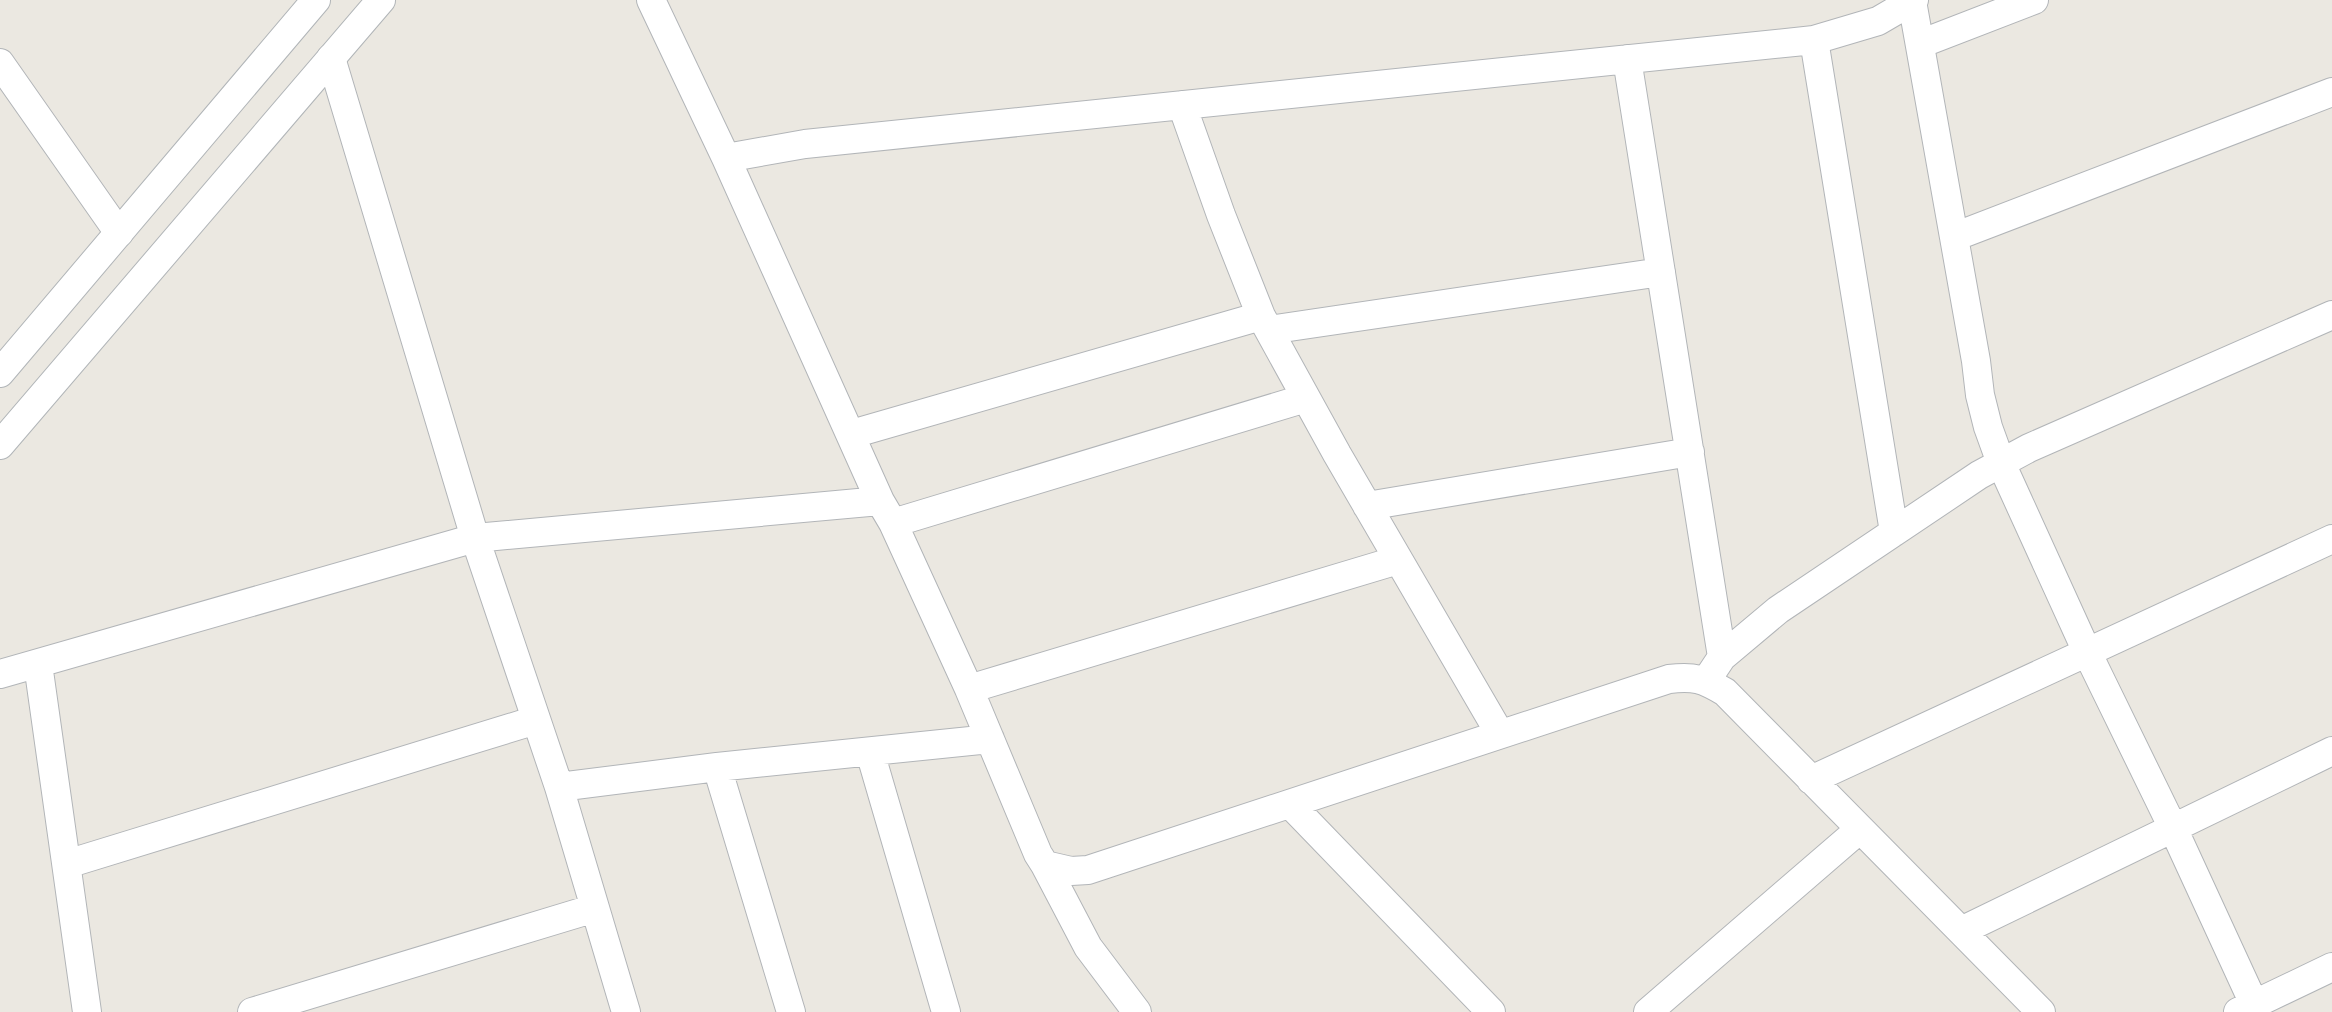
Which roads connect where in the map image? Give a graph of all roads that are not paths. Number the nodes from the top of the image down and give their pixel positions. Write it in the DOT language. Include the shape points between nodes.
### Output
graph roads {
  1 [pos="316,0"];
  2 [pos="381,0"];
  3 [pos="651,0"];
  4 [pos="2034,0"];
  5 [pos="1913,1"];
  6 [pos="1814,40"];
  7 [pos="1920,44"];
  8 [pos="331,58"];
  9 [pos="1627,59"];
  10 [pos="0,63"];
  11 [pos="2332,92"];
  12 [pos="1182,105"];
  13 [pos="726,158"];
  14 [pos="119,233"];
  15 [pos="1954,237"];
  16 [pos="1661,272"];
  17 [pos="2332,314"];
  18 [pos="1265,323"];
  19 [pos="0,373"];
  20 [pos="1306,398"];
  21 [pos="852,434"];
  22 [pos="0,445"];
  23 [pos="1690,452"];
  24 [pos="2001,463"];
  25 [pos="1366,506"];
  26 [pos="886,512"];
  27 [pos="1894,532"];
  28 [pos="475,538"];
  29 [pos="2332,539"];
  30 [pos="1398,560"];
  31 [pos="2087,652"];
  32 [pos="1722,657"];
  33 [pos="38,664"];
  34 [pos="0,674"];
  35 [pos="1706,681"];
  36 [pos="969,689"];
  37 [pos="536,720"];
  38 [pos="1500,734"];
  39 [pos="990,739"];
  40 [pos="2332,751"];
  41 [pos="870,752"];
  42 [pos="717,767"];
  43 [pos="1811,780"];
  44 [pos="559,787"];
  45 [pos="1290,804"];
  46 [pos="2173,828"];
  47 [pos="1860,829"];
  48 [pos="67,864"];
  49 [pos="1045,865"];
  50 [pos="595,908"];
  51 [pos="1961,931"];
  52 [pos="2332,967"];
  53 [pos="2246,1008"];
  54 [pos="87,1012"];
  55 [pos="252,1012"];
  56 [pos="626,1012"];
  57 [pos="791,1012"];
  58 [pos="946,1012"];
  59 [pos="1137,1012"];
  60 [pos="1491,1012"];
  61 [pos="1648,1012"];
  62 [pos="2041,1012"];
  1 -- 14 [label="street"];
  2 -- 8 [label="street"];
  3 -- 13 [label="street"];
  4 -- 7 [label="street"];
  5 -- 6 [label="street" via="1878,21"];
  5 -- 7 [label="street"];
  6 -- 9 [label="street"];
  6 -- 27 [label="street"];
  7 -- 15 [label="street"];
  8 -- 22 [label="street"];
  8 -- 28 [label="street"];
  9 -- 12 [label="street"];
  9 -- 16 [label="street"];
  10 -- 14 [label="street"];
  11 -- 15 [label="street"];
  12 -- 13 [label="street" via="805,144"];
  12 -- 18 [label="street" via="1221,215"];
  13 -- 21 [label="street"];
  14 -- 19 [label="street"];
  15 -- 24 [label="street" via="1980,395"];
  16 -- 18 [label="street"];
  16 -- 23 [label="street"];
  17 -- 24 [label="street"];
  18 -- 20 [label="street"];
  18 -- 21 [label="street"];
  20 -- 25 [label="street"];
  20 -- 26 [label="street"];
  21 -- 26 [label="street"];
  23 -- 25 [label="street"];
  23 -- 32 [label="street"];
  24 -- 27 [label="street"];
  24 -- 31 [label="street"];
  25 -- 30 [label="street"];
  26 -- 28 [label="street"];
  26 -- 36 [label="street"];
  27 -- 32 [label="street" via="1778,610"];
  28 -- 33 [label="street"];
  28 -- 37 [label="street"];
  29 -- 31 [label="street"];
  30 -- 36 [label="street"];
  30 -- 38 [label="street"];
  31 -- 43 [label="street"];
  31 -- 46 [label="street"];
  32 -- 35 [label="street"];
  33 -- 34 [label="street"];
  33 -- 48 [label="street"];
  35 -- 38 [label="street" via="1691,677 1669,679"];
  35 -- 43 [label="street" via="1725,692"];
  36 -- 39 [label="street"];
  37 -- 44 [label="street"];
  37 -- 48 [label="street"];
  38 -- 45 [label="street"];
  39 -- 41 [label="street"];
  39 -- 49 [label="street"];
  40 -- 46 [label="street"];
  41 -- 42 [label="street"];
  41 -- 58 [label="street"];
  42 -- 44 [label="street"];
  42 -- 57 [label="street"];
  43 -- 47 [label="street"];
  44 -- 50 [label="street"];
  45 -- 49 [label="street" via="1088,870 1071,871"];
  45 -- 60 [label="street"];
  46 -- 51 [label="street"];
  46 -- 53 [label="street"];
  47 -- 51 [label="street"];
  47 -- 61 [label="street"];
  48 -- 54 [label="street"];
  49 -- 59 [label="street" via="1088,947"];
  50 -- 55 [label="street"];
  50 -- 56 [label="street"];
  51 -- 62 [label="street"];
  52 -- 53 [label="street"];
}
